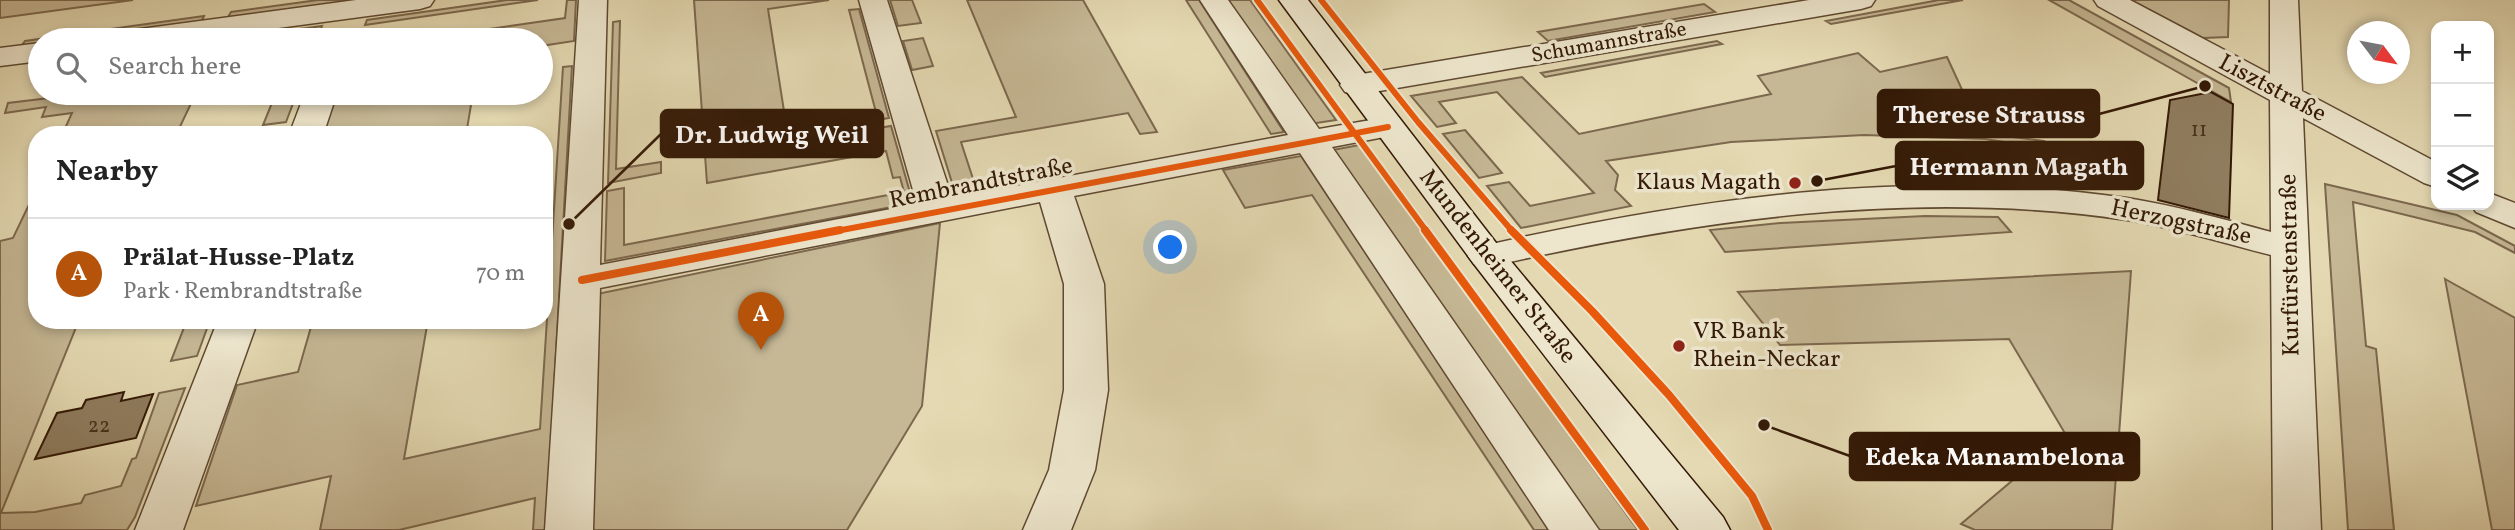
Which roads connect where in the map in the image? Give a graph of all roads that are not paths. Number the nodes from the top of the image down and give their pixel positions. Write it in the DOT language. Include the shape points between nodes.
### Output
graph roads {
  1 [pos="420,0"];
  2 [pos="593,0"];
  3 [pos="873,0"];
  4 [pos="1214,0"];
  5 [pos="1293,0"];
  6 [pos="1721,0"];
  7 [pos="1861,0"];
  8 [pos="2108,0"];
  9 [pos="2284,0"];
  10 [pos="352,9"];
  11 [pos="1747,19"];
  12 [pos="213,28"];
  13 [pos="345,28"];
  14 [pos="28,54"];
  15 [pos="0,57"];
  16 [pos="1356,85"];
  17 [pos="2287,97"];
  18 [pos="317,105"];
  19 [pos="309,126"];
  20 [pos="1388,127"];
  21 [pos="1309,140"];
  22 [pos="2431,173"];
  23 [pos="1054,190"];
  24 [pos="2494,206"];
  25 [pos="938,212"];
  26 [pos="2515,217"];
  27 [pos="2290,247"];
  28 [pos="1487,256"];
  29 [pos="582,280"];
  30 [pos="235,329"];
  31 [pos="159,530"];
  32 [pos="569,530"];
  33 [pos="1047,530"];
  34 [pos="1575,530"];
  35 [pos="1706,530"];
  36 [pos="2297,530"];
  1 -- 10 [label="street"];
  2 -- 29 [label="street"];
  3 -- 25 [label="street"];
  4 -- 21 [label="street"];
  5 -- 16 [label="street, Mundenheimer Straße"];
  6 -- 11 [label="street"];
  7 -- 11 [label="street, Schumannstraße"];
  8 -- 17 [label="street, Lisztstraße"];
  9 -- 17 [label="street, Kurfürstenstraße"];
  10 -- 12 [label="street"];
  10 -- 13 [label="street"];
  11 -- 16 [label="street, Schumannstraße"];
  14 -- 15 [label="street"];
  16 -- 20 [label="street, Mundenheimer Straße"];
  17 -- 22 [label="street, Lisztstraße"];
  17 -- 27 [label="street, Kurfürstenstraße"];
  18 -- 19 [label="street"];
  20 -- 21 [label="street, Rembrandtstraße"];
  20 -- 28 [label="street, Mundenheimer Straße"];
  21 -- 23 [label="street, Rembrandtstraße"];
  21 -- 34 [label="street"];
  23 -- 25 [label="street, Rembrandtstraße"];
  23 -- 33 [label="street" via="1084,284 1086,390 1072,470"];
  24 -- 26 [label="street"];
  25 -- 29 [label="street, Rembrandtstraße"];
  27 -- 28 [label="street, Herzogstraße" via="2128,209 2049,200 1885,198 1674,218"];
  27 -- 36 [label="street, Kurfürstenstraße"];
  28 -- 35 [label="street, Mundenheimer Straße"];
  29 -- 32 [label="street"];
  30 -- 31 [label="street"];
}
